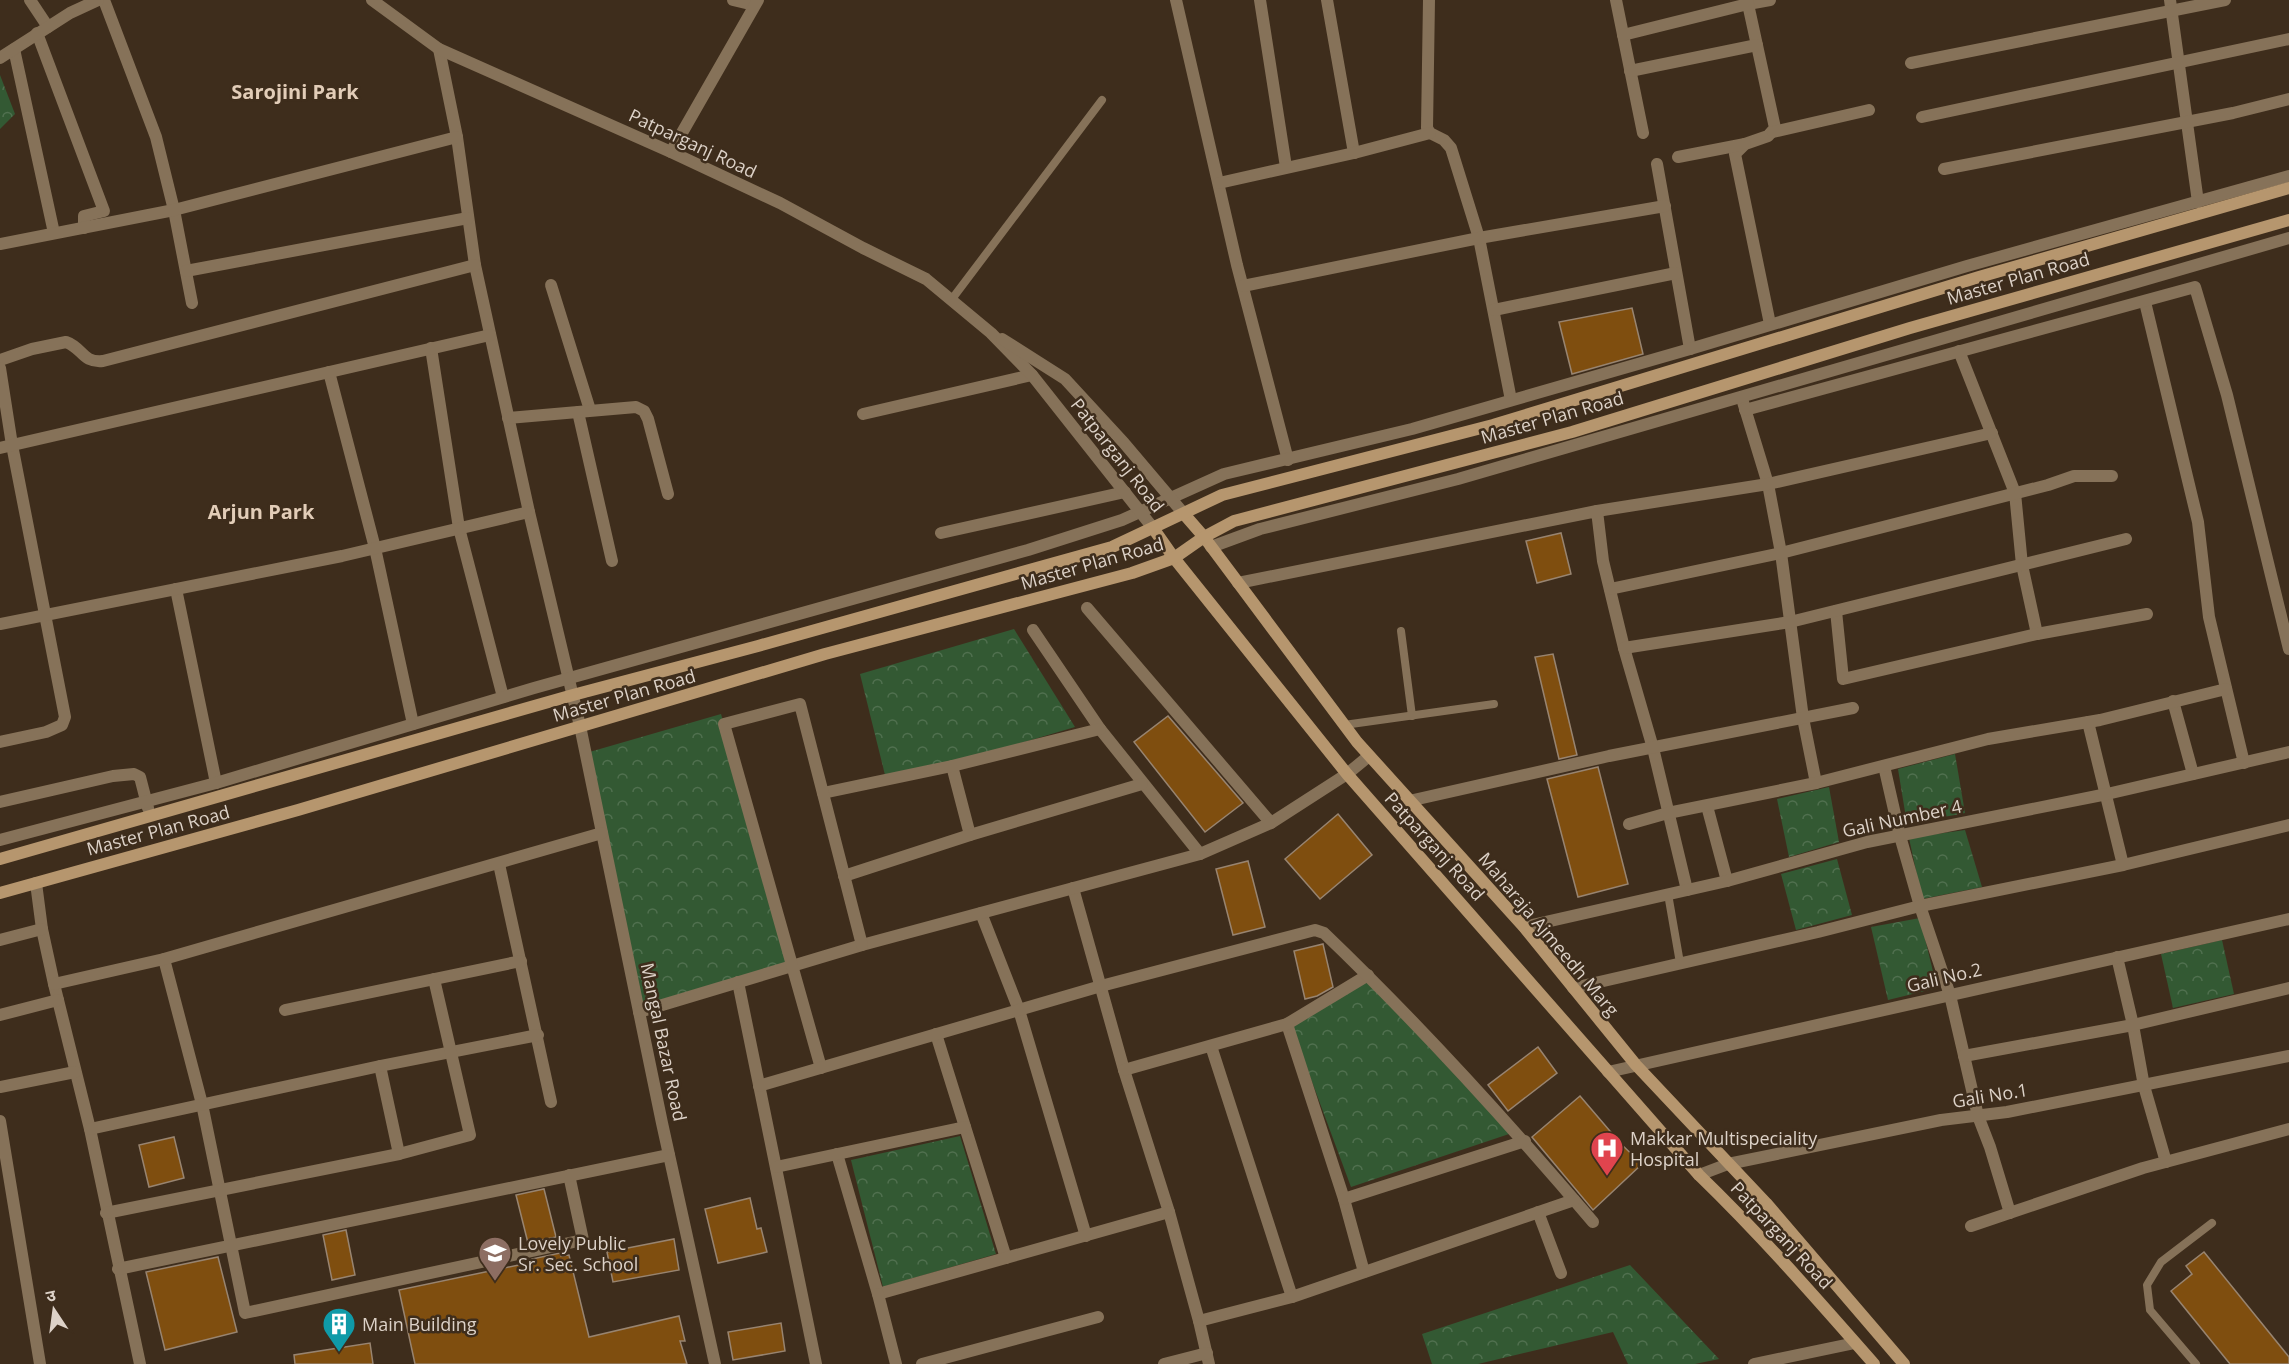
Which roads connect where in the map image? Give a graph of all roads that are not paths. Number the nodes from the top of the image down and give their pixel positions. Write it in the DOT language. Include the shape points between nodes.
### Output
graph roads {
  1 [pos="30,0"];
  2 [pos="98,0"];
  3 [pos="104,0"];
  4 [pos="372,0"];
  5 [pos="733,0"];
  6 [pos="1176,0"];
  7 [pos="1260,0"];
  8 [pos="1327,0"];
  9 [pos="1429,0"];
  10 [pos="1616,0"];
  11 [pos="1770,0"];
  12 [pos="2225,0"];
  13 [pos="756,2"];
  14 [pos="1748,2"];
  15 [pos="2171,6"];
  16 [pos="43,30"];
  17 [pos="1623,35"];
  18 [pos="2289,39"];
  19 [pos="1757,45"];
  20 [pos="14,49"];
  21 [pos="439,49"];
  22 [pos="0,58"];
  23 [pos="1911,63"];
  24 [pos="2179,63"];
  25 [pos="1630,71"];
  26 [pos="2289,99"];
  27 [pos="1102,100"];
  28 [pos="1869,110"];
  29 [pos="1922,117"];
  30 [pos="2188,122"];
  31 [pos="1773,132"];
  32 [pos="1430,133"];
  33 [pos="1642,133"];
  34 [pos="457,137"];
  35 [pos="1745,144"];
  36 [pos="671,152"];
  37 [pos="1354,153"];
  38 [pos="1678,157"];
  39 [pos="1657,164"];
  40 [pos="1286,167"];
  41 [pos="1944,169"];
  42 [pos="2289,176"];
  43 [pos="1220,183"];
  44 [pos="2289,188"];
  45 [pos="2198,202"];
  46 [pos="1665,207"];
  47 [pos="174,210"];
  48 [pos="468,219"];
  49 [pos="2289,220"];
  50 [pos="84,228"];
  51 [pos="54,234"];
  52 [pos="1479,238"];
  53 [pos="2289,238"];
  54 [pos="0,244"];
  55 [pos="475,265"];
  56 [pos="186,271"];
  57 [pos="1676,273"];
  58 [pos="551,285"];
  59 [pos="1243,286"];
  60 [pos="952,299"];
  61 [pos="2145,302"];
  62 [pos="192,303"];
  63 [pos="1494,310"];
  64 [pos="1770,324"];
  65 [pos="991,333"];
  66 [pos="490,335"];
  67 [pos="431,348"];
  68 [pos="1690,349"];
  69 [pos="1959,351"];
  70 [pos="0,360"];
  71 [pos="0,368"];
  72 [pos="328,372"];
  73 [pos="1032,375"];
  74 [pos="1741,397"];
  75 [pos="1511,400"];
  76 [pos="1745,410"];
  77 [pos="584,411"];
  78 [pos="863,414"];
  79 [pos="508,418"];
  80 [pos="1992,434"];
  81 [pos="6,446"];
  82 [pos="1288,460"];
  83 [pos="2112,476"];
  84 [pos="1768,484"];
  85 [pos="1125,492"];
  86 [pos="2015,493"];
  87 [pos="668,494"];
  88 [pos="1171,498"];
  89 [pos="1140,511"];
  90 [pos="1597,511"];
  91 [pos="529,512"];
  92 [pos="1184,514"];
  93 [pos="459,528"];
  94 [pos="1152,528"];
  95 [pos="941,533"];
  96 [pos="2126,539"];
  97 [pos="1208,542"];
  98 [pos="375,548"];
  99 [pos="1780,553"];
  100 [pos="1174,558"];
  101 [pos="612,561"];
  102 [pos="2022,566"];
  103 [pos="1238,583"];
  104 [pos="176,589"];
  105 [pos="1610,589"];
  106 [pos="1087,608"];
  107 [pos="1836,611"];
  108 [pos="2147,614"];
  109 [pos="45,615"];
  110 [pos="1790,622"];
  111 [pos="0,624"];
  112 [pos="1033,630"];
  113 [pos="1401,631"];
  114 [pos="2037,634"];
  115 [pos="1624,648"];
  116 [pos="2289,649"];
  117 [pos="569,679"];
  118 [pos="2226,689"];
  119 [pos="573,695"];
  120 [pos="503,698"];
  121 [pos="2173,701"];
  122 [pos="1494,704"];
  123 [pos="1853,708"];
  124 [pos="1412,716"];
  125 [pos="1803,718"];
  126 [pos="2088,722"];
  127 [pos="413,724"];
  128 [pos="1344,725"];
  129 [pos="580,726"];
  130 [pos="1100,729"];
  131 [pos="0,742"];
  132 [pos="1653,748"];
  133 [pos="2289,752"];
  134 [pos="1369,756"];
  135 [pos="2244,763"];
  136 [pos="952,766"];
  137 [pos="1884,766"];
  138 [pos="1347,774"];
  139 [pos="2193,774"];
  140 [pos="216,783"];
  141 [pos="1816,783"];
  142 [pos="1142,784"];
  143 [pos="823,793"];
  144 [pos="2107,794"];
  145 [pos="146,801"];
  146 [pos="1409,801"];
  147 [pos="0,802"];
  148 [pos="1707,806"];
  149 [pos="1668,813"];
  150 [pos="150,816"];
  151 [pos="1271,823"];
  152 [pos="1629,824"];
  153 [pos="2289,825"];
  154 [pos="602,833"];
  155 [pos="970,835"];
  156 [pos="1900,836"];
  157 [pos="0,840"];
  158 [pos="1200,854"];
  159 [pos="0,859"];
  160 [pos="499,864"];
  161 [pos="2123,865"];
  162 [pos="844,876"];
  163 [pos="1727,881"];
  164 [pos="36,883"];
  165 [pos="1073,888"];
  166 [pos="1687,890"];
  167 [pos="0,893"];
  168 [pos="1668,894"];
  169 [pos="1920,906"];
  170 [pos="981,914"];
  171 [pos="2289,919"];
  172 [pos="1524,927"];
  173 [pos="42,929"];
  174 [pos="0,940"];
  175 [pos="862,945"];
  176 [pos="2117,957"];
  177 [pos="164,959"];
  178 [pos="521,961"];
  179 [pos="1680,963"];
  180 [pos="794,965"];
  181 [pos="1368,975"];
  182 [pos="434,979"];
  183 [pos="738,982"];
  184 [pos="54,984"];
  185 [pos="1101,986"];
  186 [pos="1573,988"];
  187 [pos="2289,988"];
  188 [pos="1950,994"];
  189 [pos="58,1000"];
  190 [pos="285,1010"];
  191 [pos="1019,1010"];
  192 [pos="639,1012"];
  193 [pos="0,1015"];
  194 [pos="1287,1024"];
  195 [pos="2133,1025"];
  196 [pos="936,1034"];
  197 [pos="538,1035"];
  198 [pos="1211,1046"];
  199 [pos="451,1053"];
  200 [pos="1964,1056"];
  201 [pos="2289,1056"];
  202 [pos="1636,1065"];
  203 [pos="380,1066"];
  204 [pos="821,1068"];
  205 [pos="1124,1070"];
  206 [pos="75,1072"];
  207 [pos="1608,1072"];
  208 [pos="759,1086"];
  209 [pos="2144,1086"];
  210 [pos="0,1087"];
  211 [pos="551,1102"];
  212 [pos="202,1104"];
  213 [pos="1978,1116"];
  214 [pos="0,1121"];
  215 [pos="965,1127"];
  216 [pos="90,1129"];
  217 [pos="2289,1129"];
  218 [pos="1525,1141"];
  219 [pos="399,1154"];
  220 [pos="837,1154"];
  221 [pos="669,1155"];
  222 [pos="2166,1162"];
  223 [pos="1728,1164"];
  224 [pos="776,1167"];
  225 [pos="569,1175"];
  226 [pos="1699,1175"];
  227 [pos="221,1191"];
  228 [pos="1344,1199"];
  229 [pos="1574,1200"];
  230 [pos="1168,1212"];
  231 [pos="1538,1212"];
  232 [pos="106,1213"];
  233 [pos="2010,1213"];
  234 [pos="1593,1222"];
  235 [pos="2212,1223"];
  236 [pos="1971,1226"];
  237 [pos="1086,1236"];
  238 [pos="231,1246"];
  239 [pos="1006,1258"];
  240 [pos="118,1269"];
  241 [pos="1364,1272"];
  242 [pos="1561,1273"];
  243 [pos="878,1294"];
  244 [pos="1292,1297"];
  245 [pos="1098,1317"];
  246 [pos="1199,1321"];
  247 [pos="1855,1342"];
  248 [pos="1208,1358"];
  249 [pos="40,1364"];
  250 [pos="140,1364"];
  251 [pos="715,1364"];
  252 [pos="816,1364"];
  253 [pos="896,1364"];
  254 [pos="922,1364"];
  255 [pos="1164,1364"];
  256 [pos="1754,1364"];
  257 [pos="1874,1364"];
  258 [pos="1904,1364"];
  259 [pos="2196,1364"];
  1 -- 16 [label="street"];
  2 -- 16 [label="street"];
  3 -- 47 [label="street" via="156,137"];
  4 -- 21 [label="street, Patparganj Road"];
  5 -- 13 [label="street"];
  6 -- 43 [label="street"];
  7 -- 40 [label="street"];
  8 -- 37 [label="street"];
  9 -- 32 [label="street"];
  10 -- 17 [label="street"];
  11 -- 14 [label="street"];
  12 -- 15 [label="street"];
  13 -- 36 [label="street"];
  14 -- 17 [label="street"];
  14 -- 19 [label="street"];
  15 -- 23 [label="street"];
  15 -- 24 [label="street"];
  16 -- 20 [label="street"];
  16 -- 50 [label="street" via="104,211 84,216"];
  17 -- 25 [label="street"];
  18 -- 24 [label="street"];
  19 -- 25 [label="street"];
  19 -- 31 [label="street" via="1775,123"];
  20 -- 22 [label="street"];
  20 -- 51 [label="street"];
  21 -- 34 [label="street, Mangal Bazar Road"];
  21 -- 36 [label="street, Patparganj Road"];
  24 -- 29 [label="street"];
  24 -- 30 [label="street"];
  25 -- 33 [label="street"];
  26 -- 30 [label="street"];
  27 -- 60 [label="lane"];
  28 -- 31 [label="street"];
  30 -- 41 [label="street"];
  30 -- 45 [label="street"];
  31 -- 35 [label="street"];
  32 -- 37 [label="street"];
  32 -- 52 [label="street" via="1451,148"];
  34 -- 47 [label="street"];
  34 -- 48 [label="street, Mangal Bazar Road"];
  35 -- 38 [label="street"];
  35 -- 64 [label="street" via="1735,154"];
  36 -- 60 [label="street, Patparganj Road" via="926,279"];
  37 -- 40 [label="street"];
  39 -- 46 [label="street"];
  40 -- 43 [label="street"];
  42 -- 45 [label="street"];
  43 -- 59 [label="street"];
  44 -- 92 [label="main road, Master Plan Road" via="1979,277 1493,425 1222,495"];
  45 -- 64 [label="street"];
  46 -- 52 [label="street"];
  46 -- 57 [label="street"];
  47 -- 50 [label="street"];
  47 -- 56 [label="street"];
  48 -- 55 [label="street, Mangal Bazar Road"];
  48 -- 56 [label="street"];
  49 -- 97 [label="main road, Master Plan Road" via="1910,328 1572,432 1234,521"];
  50 -- 51 [label="street"];
  51 -- 54 [label="street"];
  52 -- 59 [label="street"];
  52 -- 63 [label="street"];
  53 -- 74 [label="street"];
  55 -- 66 [label="street, Mangal Bazar Road"];
  55 -- 70 [label="street" via="103,361 88,360 66,342"];
  56 -- 62 [label="street"];
  57 -- 63 [label="street"];
  57 -- 68 [label="street"];
  58 -- 77 [label="street"];
  59 -- 82 [label="street"];
  60 -- 65 [label="street, Patparganj Road"];
  61 -- 69 [label="street"];
  61 -- 116 [label="street" via="2195,287 2227,395"];
  61 -- 118 [label="street" via="2198,522 2208,616"];
  63 -- 75 [label="street"];
  64 -- 68 [label="street"];
  65 -- 73 [label="street, Patparganj Road"];
  65 -- 88 [label="street, Patparganj Road" via="1065,379"];
  66 -- 67 [label="street"];
  66 -- 79 [label="street, Mangal Bazar Road"];
  67 -- 72 [label="street"];
  67 -- 93 [label="street"];
  68 -- 75 [label="street"];
  69 -- 76 [label="street"];
  69 -- 80 [label="street"];
  71 -- 81 [label="street"];
  72 -- 81 [label="street"];
  72 -- 98 [label="street"];
  73 -- 78 [label="street"];
  73 -- 85 [label="street, Patparganj Road"];
  74 -- 76 [label="street"];
  74 -- 97 [label="street" via="1458,479"];
  75 -- 82 [label="street"];
  76 -- 84 [label="street"];
  77 -- 79 [label="street"];
  77 -- 87 [label="street" via="630,406 644,411"];
  77 -- 101 [label="street"];
  79 -- 91 [label="street, Mangal Bazar Road"];
  80 -- 84 [label="street"];
  80 -- 86 [label="street"];
  81 -- 109 [label="street"];
  82 -- 88 [label="street" via="1224,474"];
  83 -- 86 [label="street" via="2074,476"];
  84 -- 90 [label="street"];
  84 -- 99 [label="street"];
  85 -- 89 [label="street, Patparganj Road"];
  85 -- 95 [label="street"];
  86 -- 99 [label="street"];
  86 -- 102 [label="street"];
  88 -- 89 [label="street"];
  88 -- 92 [label="street, Patparganj Road"];
  89 -- 94 [label="street, Patparganj Road"];
  89 -- 117 [label="street" via="1028,550"];
  90 -- 103 [label="street"];
  90 -- 105 [label="street"];
  91 -- 93 [label="street"];
  91 -- 117 [label="street, Mangal Bazar Road"];
  92 -- 94 [label="main road, Master Plan Road"];
  92 -- 97 [label="main road, Maharaja Ajmeedh Marg"];
  93 -- 98 [label="street"];
  93 -- 120 [label="street"];
  94 -- 100 [label="main road, Patparganj Road"];
  94 -- 119 [label="main road, Master Plan Road" via="1101,550"];
  96 -- 102 [label="street"];
  97 -- 100 [label="main road, Master Plan Road"];
  97 -- 103 [label="main road, Maharaja Ajmeedh Marg"];
  98 -- 104 [label="street"];
  98 -- 127 [label="street"];
  99 -- 105 [label="street"];
  99 -- 110 [label="street"];
  100 -- 129 [label="main road, Master Plan Road" via="1132,573 825,654"];
  100 -- 138 [label="main road, Patparganj Road"];
  102 -- 107 [label="street"];
  102 -- 114 [label="street"];
  103 -- 128 [label="main road, Maharaja Ajmeedh Marg"];
  104 -- 109 [label="street"];
  104 -- 140 [label="street"];
  105 -- 115 [label="street"];
  106 -- 151 [label="street"];
  107 -- 110 [label="street"];
  107 -- 114 [label="street" via="1843,679"];
  108 -- 114 [label="street"];
  109 -- 111 [label="street"];
  109 -- 131 [label="street" via="64,723 53,730"];
  110 -- 115 [label="street"];
  110 -- 125 [label="street"];
  112 -- 130 [label="street"];
  113 -- 124 [label="lane"];
  115 -- 132 [label="street"];
  117 -- 119 [label="street, Mangal Bazar Road"];
  117 -- 120 [label="street"];
  118 -- 121 [label="street"];
  118 -- 135 [label="street"];
  119 -- 129 [label="street, Mangal Bazar Road"];
  119 -- 150 [label="main road, Master Plan Road"];
  120 -- 127 [label="street"];
  121 -- 126 [label="street"];
  121 -- 139 [label="street"];
  122 -- 124 [label="lane"];
  123 -- 125 [label="street"];
  124 -- 128 [label="lane"];
  125 -- 132 [label="street"];
  125 -- 141 [label="street"];
  126 -- 137 [label="street" via="1988,739"];
  126 -- 144 [label="street"];
  127 -- 140 [label="street"];
  128 -- 134 [label="main road, Maharaja Ajmeedh Marg"];
  129 -- 154 [label="street, Mangal Bazar Road"];
  129 -- 164 [label="main road, Master Plan Road"];
  130 -- 136 [label="street"];
  130 -- 142 [label="street"];
  132 -- 146 [label="street"];
  132 -- 149 [label="street"];
  133 -- 135 [label="street, Gali Number 4"];
  134 -- 138 [label="street"];
  134 -- 146 [label="main road, Maharaja Ajmeedh Marg"];
  135 -- 139 [label="street, Gali Number 4"];
  136 -- 143 [label="street"];
  136 -- 155 [label="street"];
  137 -- 141 [label="street"];
  137 -- 156 [label="street"];
  138 -- 151 [label="street"];
  138 -- 207 [label="main road, Patparganj Road"];
  139 -- 144 [label="street, Gali Number 4"];
  140 -- 145 [label="street"];
  141 -- 148 [label="street"];
  142 -- 155 [label="street"];
  142 -- 158 [label="street"];
  143 -- 162 [label="street"];
  143 -- 180 [label="street" via="800,704 724,723"];
  144 -- 156 [label="street, Gali Number 4"];
  144 -- 161 [label="street"];
  145 -- 147 [label="street" via="140,777 134,774"];
  145 -- 150 [label="street"];
  145 -- 157 [label="street"];
  146 -- 172 [label="main road, Maharaja Ajmeedh Marg"];
  148 -- 149 [label="street"];
  148 -- 163 [label="street"];
  149 -- 152 [label="street"];
  149 -- 166 [label="street"];
  150 -- 159 [label="main road, Master Plan Road"];
  151 -- 158 [label="street"];
  153 -- 161 [label="street"];
  154 -- 160 [label="street"];
  154 -- 192 [label="street, Mangal Bazar Road"];
  155 -- 162 [label="street"];
  156 -- 163 [label="street, Gali Number 4"];
  156 -- 169 [label="street"];
  158 -- 165 [label="street"];
  160 -- 177 [label="street"];
  160 -- 178 [label="street"];
  161 -- 169 [label="street"];
  162 -- 175 [label="street"];
  163 -- 166 [label="street, Gali Number 4"];
  164 -- 167 [label="main road, Master Plan Road"];
  164 -- 173 [label="street"];
  165 -- 170 [label="street"];
  165 -- 185 [label="street"];
  166 -- 168 [label="street, Gali Number 4"];
  168 -- 172 [label="street, Gali Number 4"];
  168 -- 179 [label="lane"];
  169 -- 179 [label="street"];
  169 -- 188 [label="street"];
  170 -- 175 [label="street"];
  170 -- 191 [label="street"];
  171 -- 176 [label="street, Gali No.2"];
  172 -- 186 [label="main road, Maharaja Ajmeedh Marg"];
  173 -- 174 [label="street"];
  173 -- 184 [label="street"];
  175 -- 180 [label="street"];
  176 -- 188 [label="street, Gali No.2"];
  176 -- 195 [label="street"];
  177 -- 184 [label="street"];
  177 -- 212 [label="street"];
  178 -- 182 [label="street"];
  178 -- 197 [label="street"];
  179 -- 186 [label="street"];
  180 -- 183 [label="street"];
  180 -- 204 [label="street"];
  181 -- 185 [label="street" via="1324,933 1315,930"];
  181 -- 194 [label="street"];
  181 -- 218 [label="street"];
  182 -- 190 [label="street"];
  182 -- 199 [label="street"];
  183 -- 192 [label="street"];
  183 -- 208 [label="street"];
  184 -- 189 [label="street"];
  185 -- 191 [label="street"];
  185 -- 205 [label="street"];
  186 -- 202 [label="main road, Maharaja Ajmeedh Marg"];
  187 -- 195 [label="street"];
  188 -- 200 [label="street"];
  188 -- 202 [label="street, Gali No.2"];
  189 -- 193 [label="street"];
  189 -- 206 [label="street"];
  191 -- 196 [label="street"];
  191 -- 237 [label="street"];
  192 -- 221 [label="street, Mangal Bazar Road"];
  194 -- 198 [label="street"];
  194 -- 228 [label="street"];
  195 -- 200 [label="street"];
  195 -- 209 [label="street"];
  196 -- 204 [label="street"];
  196 -- 215 [label="street"];
  197 -- 199 [label="street"];
  197 -- 211 [label="street"];
  198 -- 205 [label="street"];
  198 -- 244 [label="street"];
  199 -- 203 [label="street"];
  199 -- 219 [label="street" via="470,1135"];
  200 -- 213 [label="street"];
  201 -- 209 [label="street, Gali No.1"];
  202 -- 207 [label="street, Gali No.2"];
  202 -- 223 [label="main road, Maharaja Ajmeedh Marg"];
  203 -- 212 [label="street"];
  203 -- 219 [label="street"];
  204 -- 208 [label="street"];
  205 -- 230 [label="street"];
  206 -- 210 [label="street"];
  206 -- 216 [label="street"];
  207 -- 226 [label="main road, Patparganj Road"];
  208 -- 224 [label="street"];
  209 -- 213 [label="street, Gali No.1"];
  209 -- 222 [label="street"];
  212 -- 216 [label="street"];
  212 -- 227 [label="street"];
  213 -- 223 [label="street, Gali No.1" via="1941,1120"];
  213 -- 233 [label="street"];
  214 -- 249 [label="street"];
  215 -- 220 [label="street"];
  215 -- 239 [label="street"];
  216 -- 232 [label="street"];
  217 -- 222 [label="street"];
  218 -- 228 [label="street"];
  218 -- 229 [label="street"];
  219 -- 227 [label="street"];
  220 -- 224 [label="street"];
  220 -- 243 [label="street"];
  221 -- 225 [label="street"];
  221 -- 251 [label="street, Mangal Bazar Road"];
  222 -- 233 [label="street"];
  223 -- 226 [label="street, Gali No.1"];
  223 -- 258 [label="main road, Maharaja Ajmeedh Marg"];
  224 -- 252 [label="street"];
  225 -- 238 [label="street"];
  225 -- 238 [label="street" via="583,1240 245,1313"];
  226 -- 247 [label="main road, Patparganj Road" via="1780,1257"];
  227 -- 232 [label="street"];
  227 -- 238 [label="street"];
  228 -- 241 [label="street"];
  229 -- 231 [label="street"];
  229 -- 234 [label="street"];
  230 -- 237 [label="street"];
  230 -- 246 [label="street"];
  231 -- 241 [label="street"];
  231 -- 242 [label="street"];
  232 -- 240 [label="street"];
  233 -- 236 [label="street"];
  235 -- 259 [label="lane" via="2161,1262 2147,1284 2150,1310"];
  237 -- 239 [label="street"];
  238 -- 240 [label="street"];
  239 -- 243 [label="street"];
  240 -- 250 [label="street"];
  241 -- 244 [label="street"];
  243 -- 253 [label="street"];
  244 -- 246 [label="street"];
  245 -- 254 [label="street"];
  246 -- 248 [label="street"];
  247 -- 256 [label="street"];
  247 -- 257 [label="main road, Patparganj Road"];
  248 -- 255 [label="street"];
}
